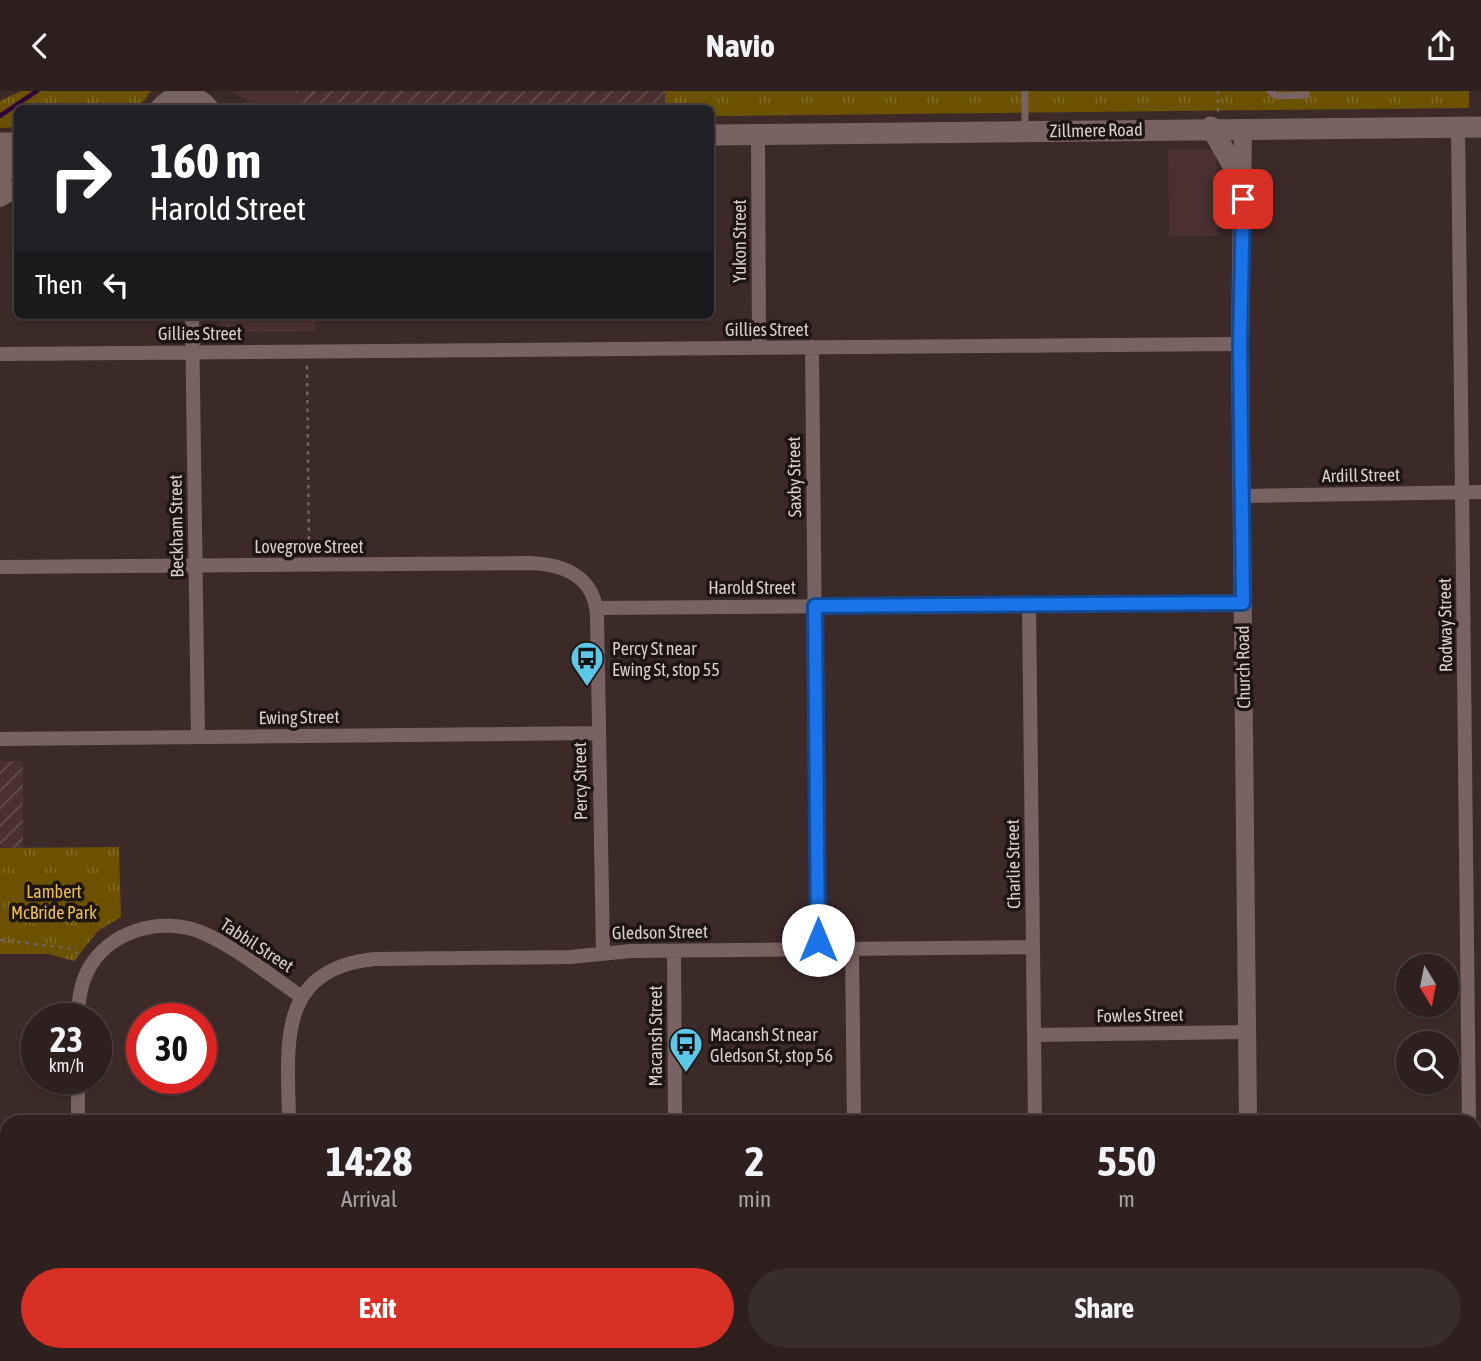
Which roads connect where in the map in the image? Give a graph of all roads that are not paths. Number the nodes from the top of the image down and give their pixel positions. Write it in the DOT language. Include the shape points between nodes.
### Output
graph roads {
  1 [pos="1025,91"];
  2 [pos="1270,91"];
  3 [pos="1307,95"];
  4 [pos="203,100"];
  5 [pos="164,101"];
  6 [pos="1214,120"];
  7 [pos="1458,127"];
  8 [pos="1481,127"];
  9 [pos="1243,128"];
  10 [pos="1025,132"];
  11 [pos="758,134"];
  12 [pos="714,135"];
  13 [pos="7,143"];
  14 [pos="1243,175"];
  15 [pos="0,182"];
  16 [pos="192,319"];
  17 [pos="1240,344"];
  18 [pos="812,347"];
  19 [pos="759,348"];
  20 [pos="193,352"];
  21 [pos="0,354"];
  22 [pos="1481,492"];
  23 [pos="1462,493"];
  24 [pos="1242,496"];
  25 [pos="195,566"];
  26 [pos="0,567"];
  27 [pos="1243,603"];
  28 [pos="1029,605"];
  29 [pos="815,606"];
  30 [pos="597,608"];
  31 [pos="599,733"];
  32 [pos="198,737"];
  33 [pos="0,739"];
  34 [pos="1474,943"];
  35 [pos="1033,947"];
  36 [pos="818,949"];
  37 [pos="852,949"];
  38 [pos="674,951"];
  39 [pos="603,953"];
  40 [pos="302,997"];
  41 [pos="80,1003"];
  42 [pos="1247,1032"];
  43 [pos="1034,1035"];
  44 [pos="78,1094"];
  45 [pos="78,1115"];
  46 [pos="289,1115"];
  47 [pos="675,1115"];
  48 [pos="854,1115"];
  49 [pos="1035,1115"];
  50 [pos="1248,1115"];
  51 [pos="1469,1115"];
  1 -- 10 [label="lane"];
  2 -- 3 [label="lane" via="1276,96"];
  4 -- 5 [label="main road" via="183,96"];
  6 -- 9 [label="main road, Zillmere Road"];
  6 -- 10 [label="main road, Zillmere Road"];
  6 -- 14 [label="main road" via="1232,164"];
  7 -- 8 [label="main road, Zillmere Road"];
  7 -- 9 [label="main road, Zillmere Road"];
  7 -- 23 [label="street, Rodway Street"];
  9 -- 14 [label="street, Church Road"];
  10 -- 11 [label="main road, Zillmere Road"];
  11 -- 12 [label="main road, Zillmere Road"];
  11 -- 19 [label="street, Yukon Street"];
  13 -- 15 [label="street" via="6,170"];
  14 -- 17 [label="street, Church Road"];
  16 -- 20 [label="street, Beckham Street"];
  17 -- 18 [label="street, Gillies Street"];
  17 -- 24 [label="street, Church Road"];
  18 -- 19 [label="street, Gillies Street"];
  18 -- 29 [label="street, Saxby Street"];
  19 -- 20 [label="street, Gillies Street"];
  20 -- 21 [label="street, Gillies Street"];
  20 -- 25 [label="street, Beckham Street"];
  22 -- 23 [label="street, Ardill Street"];
  23 -- 24 [label="street, Ardill Street"];
  23 -- 34 [label="street, Rodway Street"];
  24 -- 27 [label="street, Church Road"];
  25 -- 26 [label="street, Lovegrove Street"];
  25 -- 30 [label="street, Lovegrove Street" via="550,564 584,581"];
  25 -- 32 [label="street, Beckham Street"];
  27 -- 28 [label="street, Harold Street"];
  27 -- 42 [label="street, Church Road"];
  28 -- 29 [label="street, Harold Street"];
  28 -- 35 [label="street, Charlie Street"];
  29 -- 30 [label="street, Harold Street"];
  29 -- 36 [label="street, Saxby Street"];
  30 -- 31 [label="street, Percy Street"];
  31 -- 32 [label="street, Ewing Street"];
  31 -- 39 [label="street, Percy Street"];
  32 -- 33 [label="street, Ewing Street"];
  34 -- 51 [label="street, Rodway Street"];
  35 -- 37 [label="street, Gledson Street"];
  35 -- 43 [label="street, Charlie Street"];
  36 -- 37 [label="street, Gledson Street"];
  36 -- 38 [label="street, Gledson Street"];
  37 -- 48 [label="street"];
  38 -- 39 [label="street, Gledson Street"];
  38 -- 47 [label="street, Macansh Street"];
  39 -- 40 [label="street, Gledson Street" via="363,960 328,972"];
  40 -- 41 [label="street, Tabbil Street" via="215,939 179,927 155,926 107,947 83,981"];
  40 -- 46 [label="street" via="290,1024"];
  42 -- 43 [label="street, Fowles Street"];
  42 -- 50 [label="street, Church Road"];
  43 -- 49 [label="street, Charlie Street"];
  44 -- 45 [label="street"];
}
